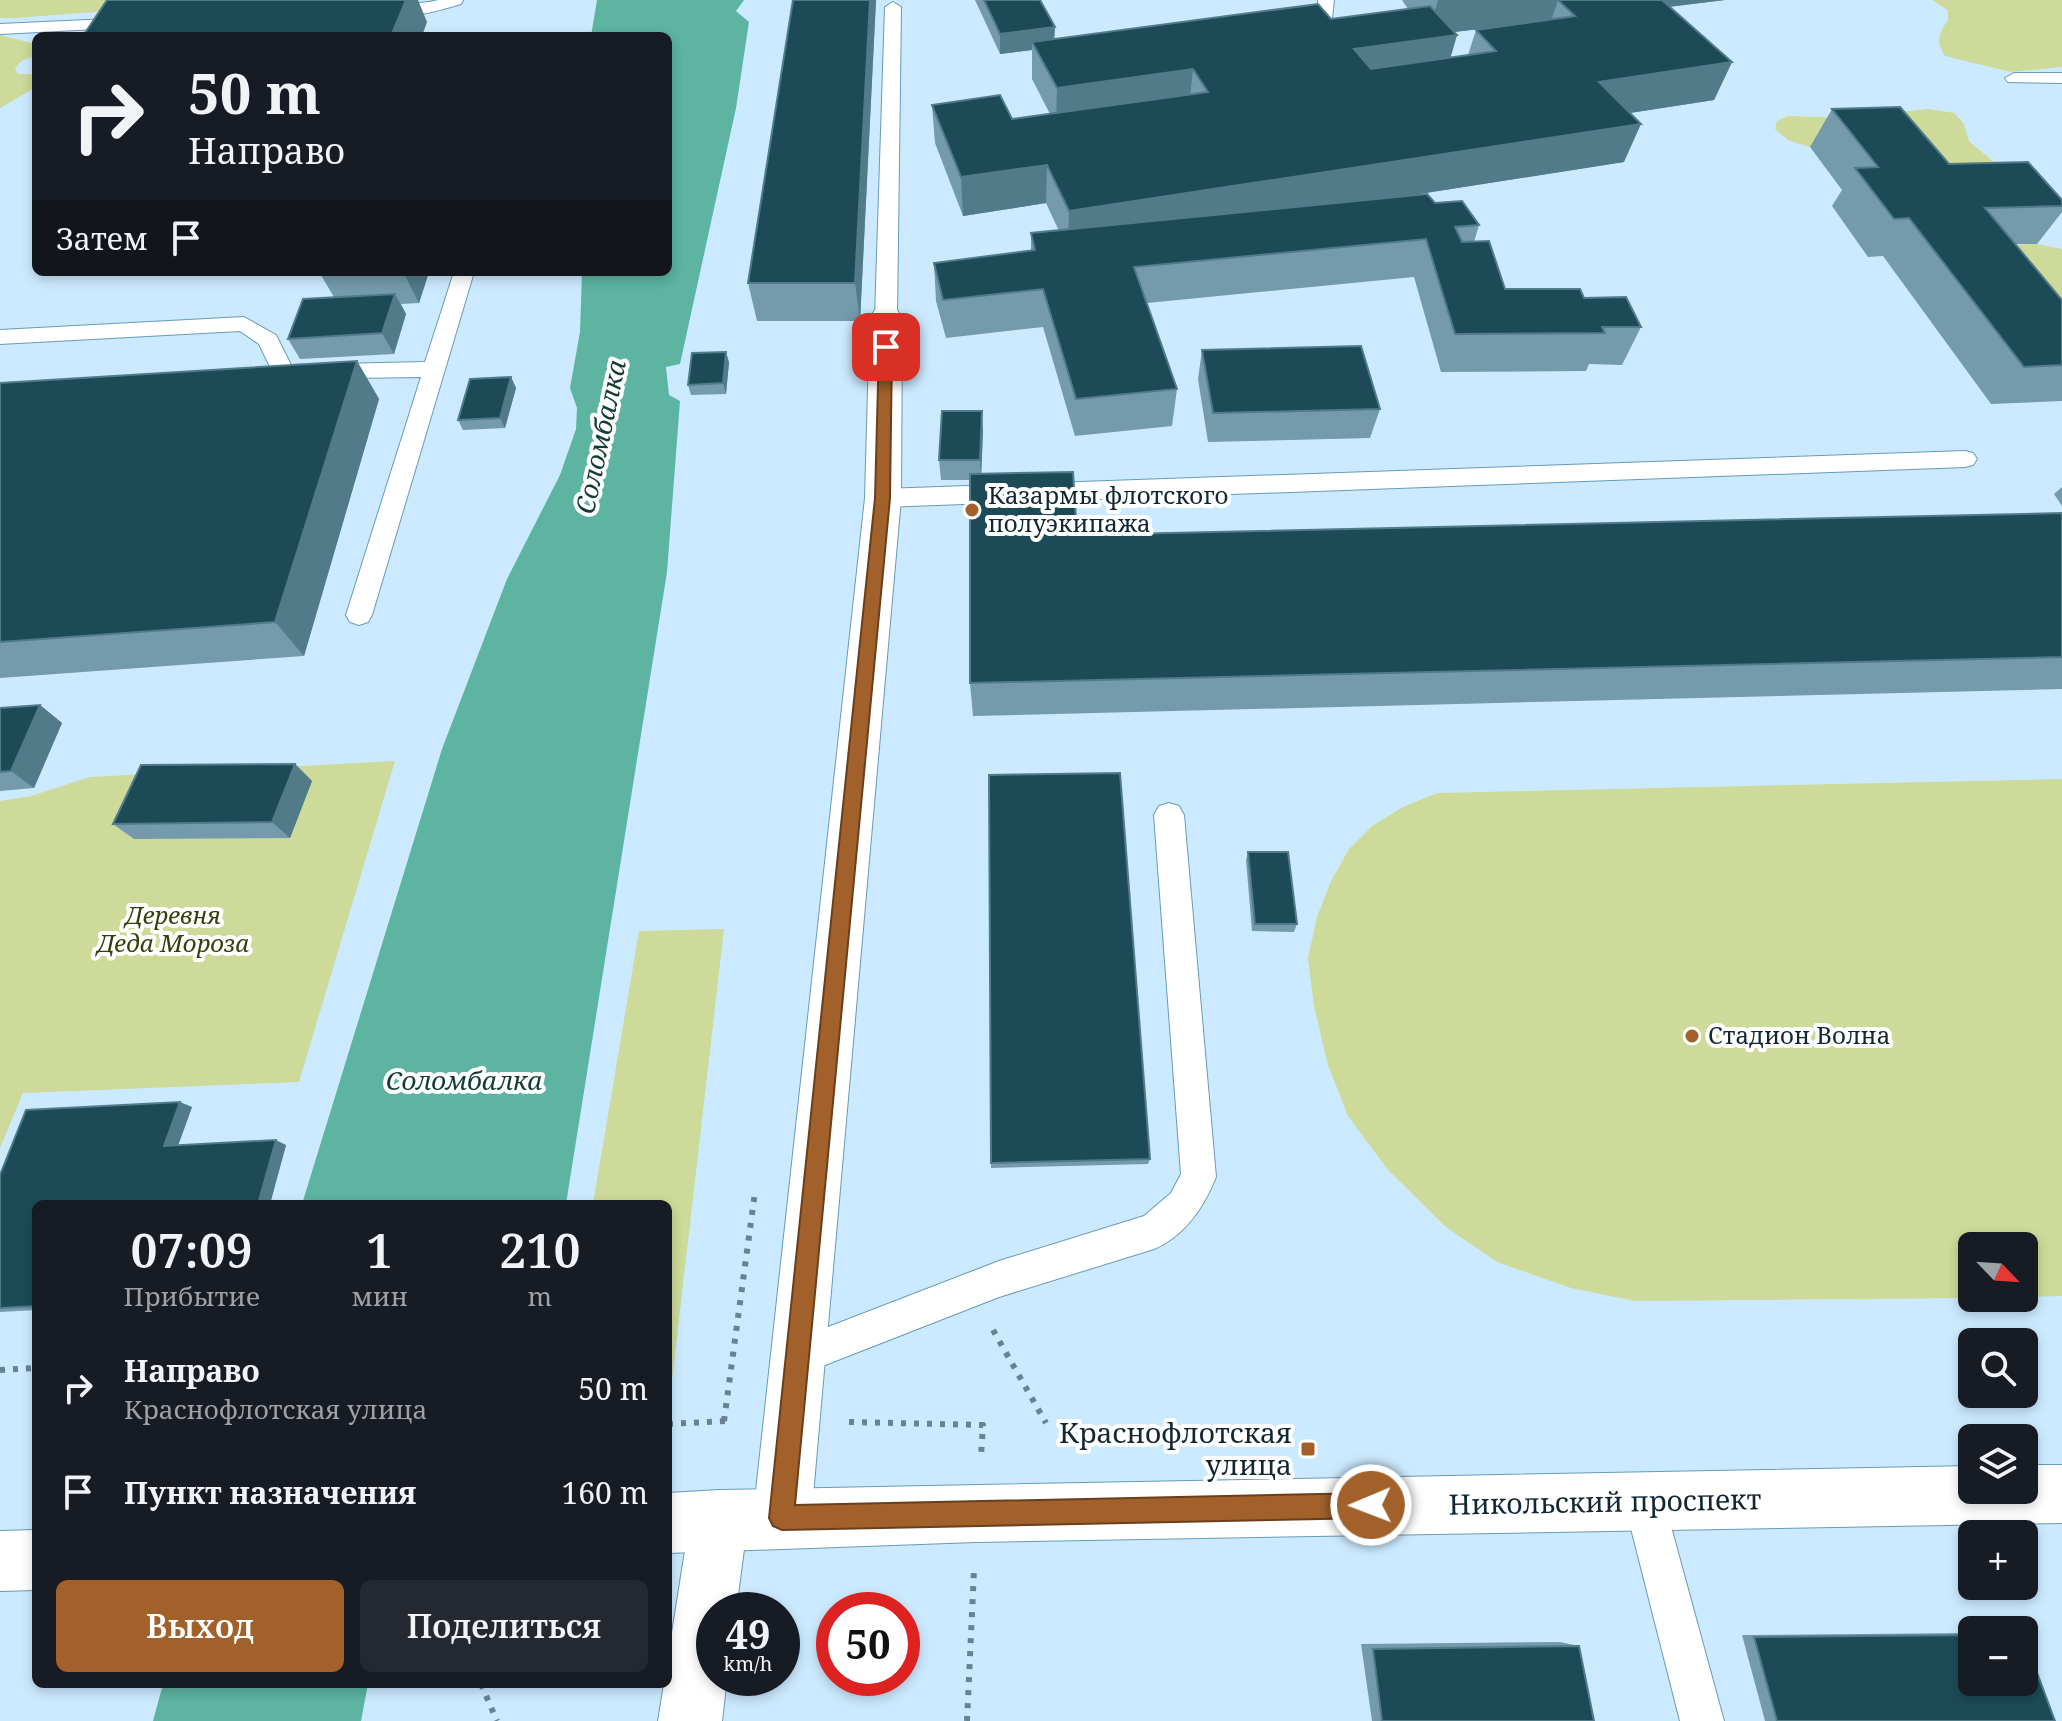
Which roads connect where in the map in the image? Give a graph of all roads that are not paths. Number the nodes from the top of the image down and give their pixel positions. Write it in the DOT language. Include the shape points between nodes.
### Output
graph roads {
  1 [pos="455,0"];
  2 [pos="1326,0"];
  3 [pos="893,7"];
  4 [pos="363,12"];
  5 [pos="142,22"];
  6 [pos="0,29"];
  7 [pos="1279,29"];
  8 [pos="2014,78"];
  9 [pos="2062,78"];
  10 [pos="463,276"];
  11 [pos="886,317"];
  12 [pos="0,337"];
  13 [pos="435,369"];
  14 [pos="1965,459"];
  15 [pos="883,498"];
  16 [pos="359,615"];
  17 [pos="1169,815"];
  18 [pos="797,1357"];
  19 [pos="2062,1494"];
  20 [pos="1644,1501"];
  21 [pos="782,1518"];
  22 [pos="694,1521"];
  23 [pos="32,1560"];
  24 [pos="0,1561"];
  25 [pos="690,1721"];
  26 [pos="1702,1721"];
  1 -- 4 [label="lane" via="426,9"];
  2 -- 7 [label="lane" via="1325,23"];
  3 -- 11 [label="lane"];
  5 -- 6 [label="lane"];
  8 -- 9 [label="lane"];
  10 -- 13 [label="lane"];
  11 -- 15 [label="street"];
  12 -- 13 [label="lane" via="244,324 268,340 283,372"];
  13 -- 16 [label="lane"];
  14 -- 15 [label="lane"];
  15 -- 18 [label="street"];
  17 -- 18 [label="lane" via="1199,1177 1183,1205 1154,1231 1058,1259"];
  18 -- 21 [label="street"];
  19 -- 20 [label="street, Никольский проспект"];
  20 -- 21 [label="street, Никольский проспект"];
  20 -- 26 [label="lane"];
  21 -- 22 [label="street, Никольский проспект"];
  22 -- 25 [label="street"];
  23 -- 24 [label="street"];
}
